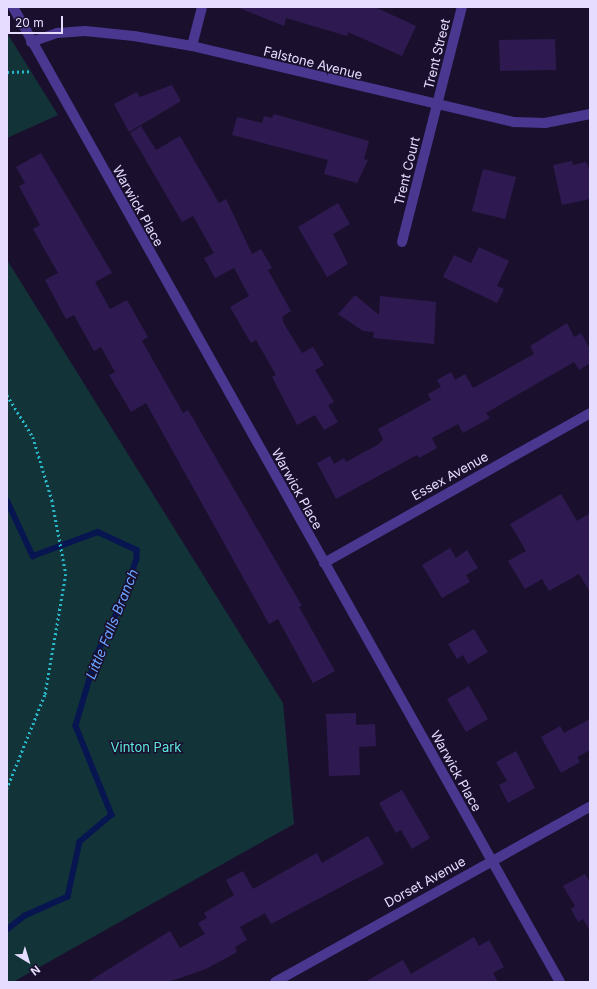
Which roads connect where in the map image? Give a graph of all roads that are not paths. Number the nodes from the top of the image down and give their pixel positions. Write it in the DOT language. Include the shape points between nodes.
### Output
graph roads {
  1 [pos="13,7"];
  2 [pos="202,7"];
  3 [pos="462,7"];
  4 [pos="30,42"];
  5 [pos="192,46"];
  6 [pos="437,107"];
  7 [pos="590,114"];
  8 [pos="402,242"];
  9 [pos="590,413"];
  10 [pos="324,563"];
  11 [pos="590,807"];
  12 [pos="491,861"];
  13 [pos="275,982"];
  14 [pos="560,982"];
  1 -- 4 [label="street, Warwick Place"];
  2 -- 5 [label="street"];
  3 -- 6 [label="street, Trent Street"];
  4 -- 5 [label="street, Falstone Avenue" via="57,33 85,31"];
  4 -- 10 [label="street, Warwick Place"];
  5 -- 6 [label="street, Falstone Avenue"];
  6 -- 7 [label="street, Falstone Avenue" via="514,122 546,123"];
  6 -- 8 [label="street, Trent Court"];
  9 -- 10 [label="street, Essex Avenue"];
  10 -- 12 [label="street, Warwick Place"];
  11 -- 12 [label="street, Dorset Avenue"];
  12 -- 13 [label="street, Dorset Avenue"];
  12 -- 14 [label="street, Warwick Place"];
}
